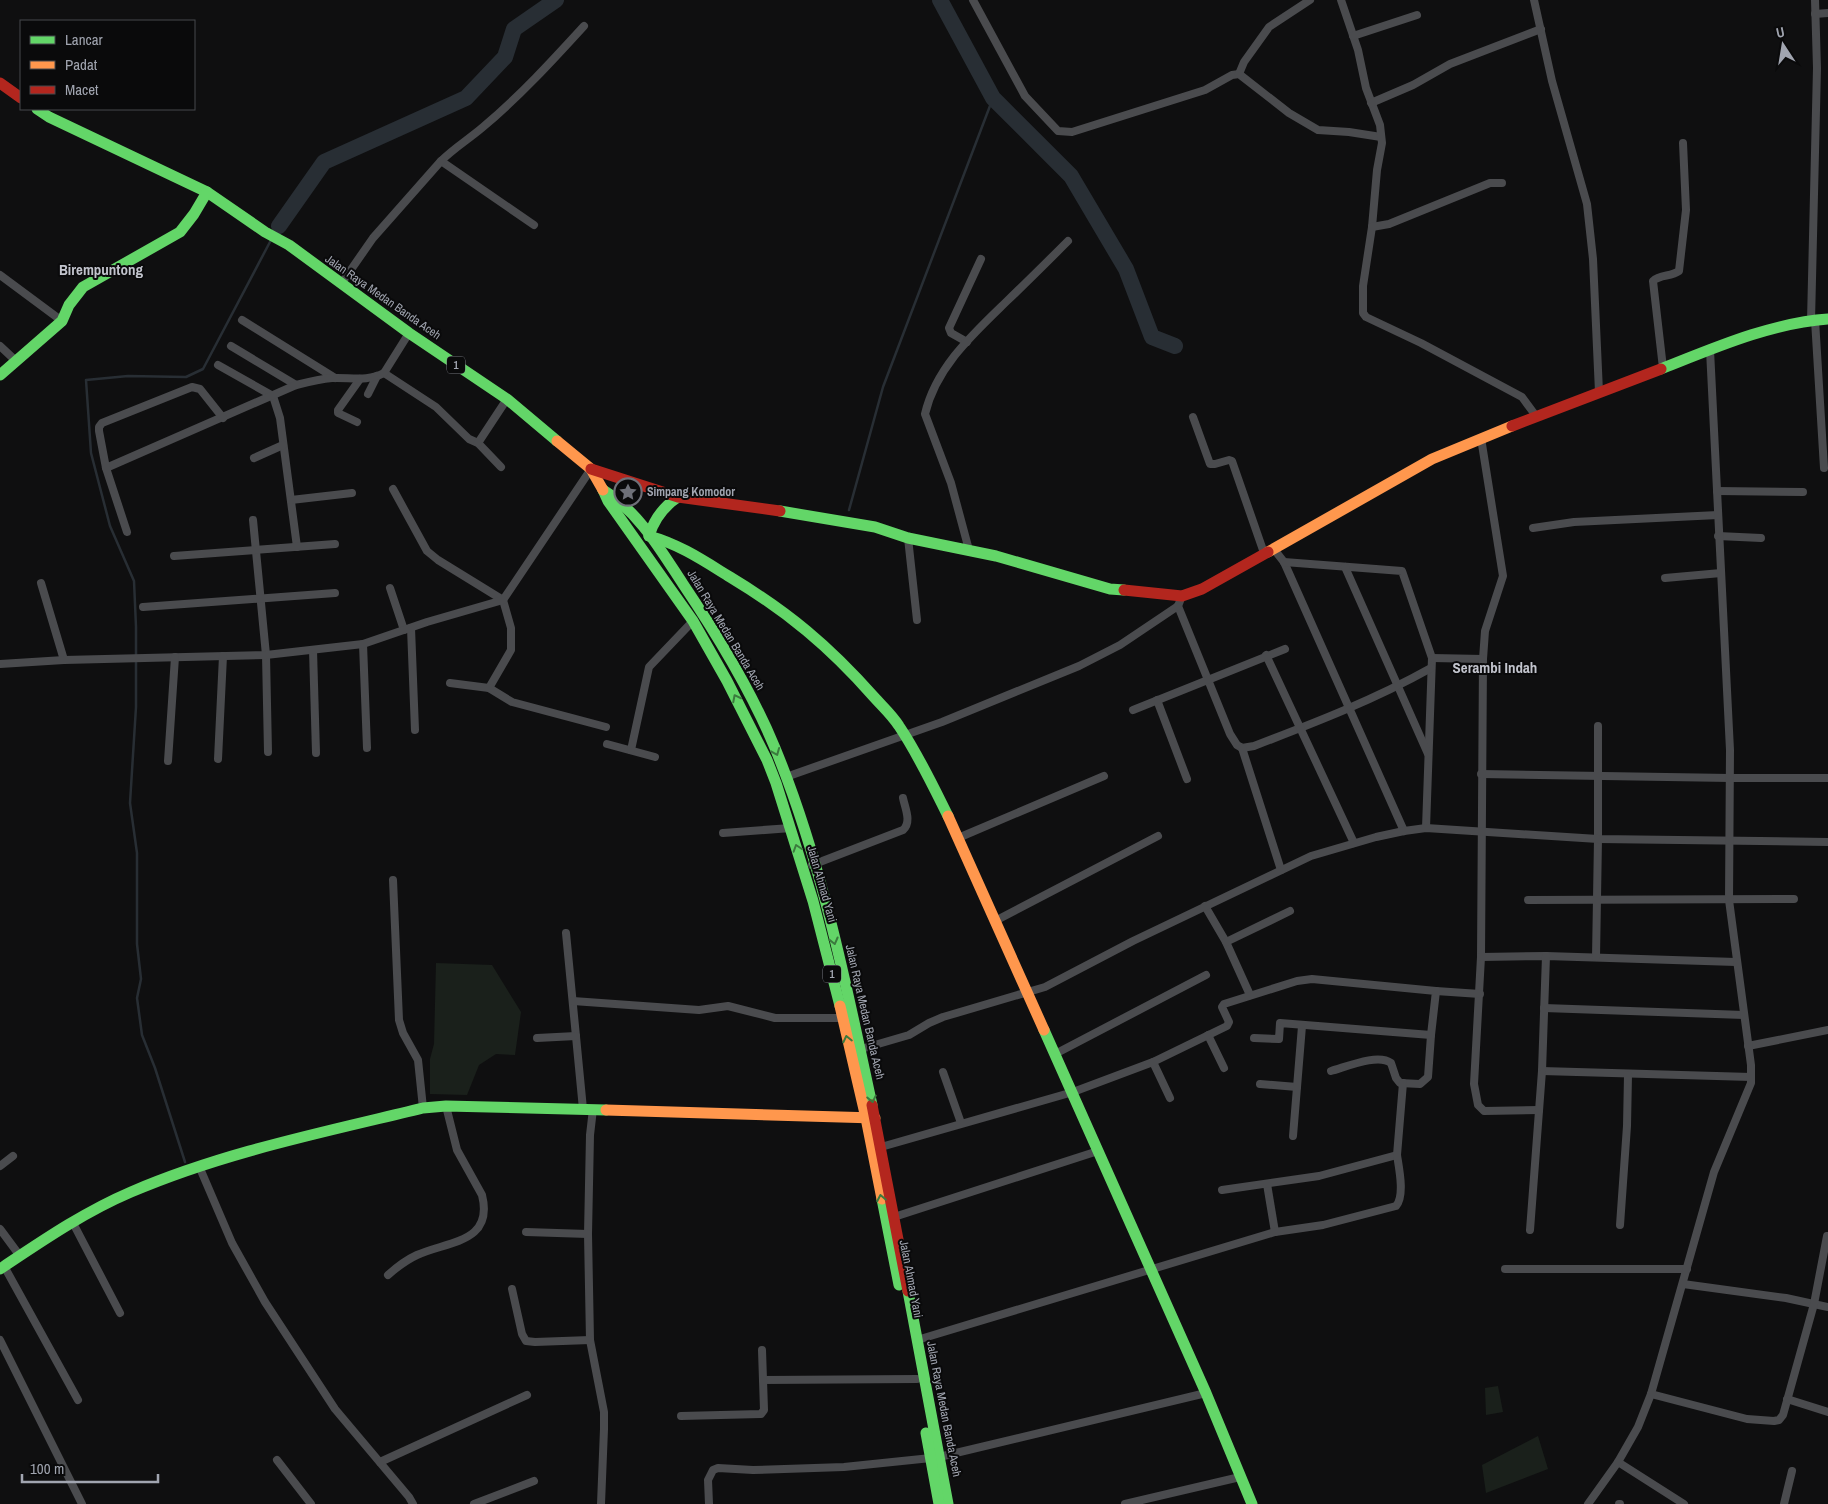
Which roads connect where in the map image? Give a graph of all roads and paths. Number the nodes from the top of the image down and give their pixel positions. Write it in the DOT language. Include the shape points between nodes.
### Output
graph roads {
  1 [pos="973,0"];
  2 [pos="1310,0"];
  3 [pos="1340,0"];
  4 [pos="1534,0"];
  5 [pos="1815,0"];
  6 [pos="1828,13"];
  7 [pos="1815,14"];
  8 [pos="1417,15"];
  9 [pos="584,26"];
  10 [pos="1541,29"];
  11 [pos="1353,36"];
  12 [pos="1239,74"];
  13 [pos="0,83"];
  14 [pos="20,97"];
  15 [pos="1370,103"];
  16 [pos="39,110"];
  17 [pos="1381,137"];
  18 [pos="1683,144"];
  19 [pos="441,162"];
  20 [pos="1502,183"];
  21 [pos="207,192"];
  22 [pos="534,225"];
  23 [pos="1372,228"];
  24 [pos="1068,241"];
  25 [pos="981,259"];
  26 [pos="0,275"];
  27 [pos="341,284"];
  28 [pos="1828,319"];
  29 [pos="242,320"];
  30 [pos="1813,320"];
  31 [pos="62,321"];
  32 [pos="409,333"];
  33 [pos="967,342"];
  34 [pos="0,346"];
  35 [pos="231,346"];
  36 [pos="1710,350"];
  37 [pos="16,362"];
  38 [pos="218,365"];
  39 [pos="1663,368"];
  40 [pos="0,375"];
  41 [pos="380,375"];
  42 [pos="335,378"];
  43 [pos="360,379"];
  44 [pos="296,385"];
  45 [pos="1599,392"];
  46 [pos="368,394"];
  47 [pos="273,396"];
  48 [pos="507,399"];
  49 [pos="1536,416"];
  50 [pos="1193,417"];
  51 [pos="223,418"];
  52 [pos="357,422"];
  53 [pos="1481,438"];
  54 [pos="478,443"];
  55 [pos="283,445"];
  56 [pos="254,458"];
  57 [pos="501,467"];
  58 [pos="106,468"];
  59 [pos="1824,468"];
  60 [pos="591,469"];
  61 [pos="393,489"];
  62 [pos="603,490"];
  63 [pos="1717,491"];
  64 [pos="1804,492"];
  65 [pos="352,494"];
  66 [pos="678,497"];
  67 [pos="291,500"];
  68 [pos="1718,515"];
  69 [pos="253,520"];
  70 [pos="1533,528"];
  71 [pos="127,532"];
  72 [pos="649,536"];
  73 [pos="1718,536"];
  74 [pos="908,538"];
  75 [pos="1761,538"];
  76 [pos="335,544"];
  77 [pos="297,546"];
  78 [pos="256,550"];
  79 [pos="969,550"];
  80 [pos="1269,550"];
  81 [pos="174,556"];
  82 [pos="1284,562"];
  83 [pos="1345,567"];
  84 [pos="1720,573"];
  85 [pos="1665,578"];
  86 [pos="41,583"];
  87 [pos="390,588"];
  88 [pos="335,593"];
  89 [pos="261,598"];
  90 [pos="503,600"];
  91 [pos="1180,601"];
  92 [pos="143,607"];
  93 [pos="918,620"];
  94 [pos="693,621"];
  95 [pos="407,629"];
  96 [pos="363,644"];
  97 [pos="1286,649"];
  98 [pos="313,650"];
  99 [pos="266,655"];
  100 [pos="1266,655"];
  101 [pos="223,656"];
  102 [pos="176,658"];
  103 [pos="1432,658"];
  104 [pos="1483,659"];
  105 [pos="64,660"];
  106 [pos="0,664"];
  107 [pos="1431,668"];
  108 [pos="1209,679"];
  109 [pos="450,683"];
  110 [pos="1398,687"];
  111 [pos="489,688"];
  112 [pos="1157,700"];
  113 [pos="1348,709"];
  114 [pos="1133,710"];
  115 [pos="1598,726"];
  116 [pos="606,727"];
  117 [pos="1300,728"];
  118 [pos="415,730"];
  119 [pos="905,734"];
  120 [pos="607,744"];
  121 [pos="367,748"];
  122 [pos="1242,748"];
  123 [pos="631,750"];
  124 [pos="268,752"];
  125 [pos="316,753"];
  126 [pos="655,757"];
  127 [pos="1429,757"];
  128 [pos="218,759"];
  129 [pos="168,761"];
  130 [pos="1481,774"];
  131 [pos="1104,776"];
  132 [pos="1598,776"];
  133 [pos="786,777"];
  134 [pos="1730,778"];
  135 [pos="1828,778"];
  136 [pos="1187,779"];
  137 [pos="903,798"];
  138 [pos="791,828"];
  139 [pos="1426,828"];
  140 [pos="1404,831"];
  141 [pos="1480,832"];
  142 [pos="723,833"];
  143 [pos="1158,836"];
  144 [pos="958,838"];
  145 [pos="1598,839"];
  146 [pos="1729,841"];
  147 [pos="1828,842"];
  148 [pos="1354,843"];
  149 [pos="809,866"];
  150 [pos="1281,870"];
  151 [pos="393,880"];
  152 [pos="1794,899"];
  153 [pos="1528,900"];
  154 [pos="1728,900"];
  155 [pos="1598,901"];
  156 [pos="1205,906"];
  157 [pos="1290,912"];
  158 [pos="995,921"];
  159 [pos="566,933"];
  160 [pos="1226,942"];
  161 [pos="1546,956"];
  162 [pos="1481,957"];
  163 [pos="1596,957"];
  164 [pos="1736,962"];
  165 [pos="1206,974"];
  166 [pos="1436,991"];
  167 [pos="1026,994"];
  168 [pos="1480,994"];
  169 [pos="1250,995"];
  170 [pos="573,1001"];
  171 [pos="1544,1008"];
  172 [pos="1744,1015"];
  173 [pos="843,1018"];
  174 [pos="1302,1026"];
  175 [pos="1828,1030"];
  176 [pos="1208,1035"];
  177 [pos="1431,1035"];
  178 [pos="576,1036"];
  179 [pos="537,1038"];
  180 [pos="1254,1038"];
  181 [pos="1748,1046"];
  182 [pos="860,1049"];
  183 [pos="1055,1054"];
  184 [pos="1153,1062"];
  185 [pos="1224,1068"];
  186 [pos="1331,1071"];
  187 [pos="1542,1071"];
  188 [pos="943,1072"];
  189 [pos="1628,1074"];
  190 [pos="1751,1077"];
  191 [pos="1403,1083"];
  192 [pos="1260,1084"];
  193 [pos="1297,1088"];
  194 [pos="1072,1092"];
  195 [pos="1170,1098"];
  196 [pos="446,1106"];
  197 [pos="423,1108"];
  198 [pos="588,1109"];
  199 [pos="1539,1110"];
  200 [pos="871,1118"];
  201 [pos="961,1123"];
  202 [pos="1293,1136"];
  203 [pos="881,1147"];
  204 [pos="1098,1151"];
  205 [pos="1396,1155"];
  206 [pos="13,1156"];
  207 [pos="0,1166"];
  208 [pos="193,1168"];
  209 [pos="1267,1184"];
  210 [pos="1222,1190"];
  211 [pos="894,1216"];
  212 [pos="73,1223"];
  213 [pos="1620,1225"];
  214 [pos="0,1229"];
  215 [pos="1530,1230"];
  216 [pos="526,1232"];
  217 [pos="1274,1232"];
  218 [pos="588,1234"];
  219 [pos="1828,1236"];
  220 [pos="20,1256"];
  221 [pos="2,1268"];
  222 [pos="1150,1269"];
  223 [pos="1505,1269"];
  224 [pos="1687,1269"];
  225 [pos="388,1275"];
  226 [pos="1683,1284"];
  227 [pos="512,1289"];
  228 [pos="1814,1304"];
  229 [pos="1828,1307"];
  230 [pos="120,1313"];
  231 [pos="0,1340"];
  232 [pos="590,1340"];
  233 [pos="917,1340"];
  234 [pos="762,1350"];
  235 [pos="917,1379"];
  236 [pos="763,1380"];
  237 [pos="1206,1392"];
  238 [pos="1651,1394"];
  239 [pos="527,1395"];
  240 [pos="1788,1399"];
  241 [pos="78,1400"];
  242 [pos="1828,1412"];
  243 [pos="682,1416"];
  244 [pos="935,1458"];
  245 [pos="277,1460"];
  246 [pos="380,1462"];
  247 [pos="1618,1462"];
  248 [pos="1792,1471"];
  249 [pos="1240,1477"];
  250 [pos="534,1481"];
  251 [pos="82,1504"];
  252 [pos="311,1504"];
  253 [pos="413,1504"];
  254 [pos="474,1504"];
  255 [pos="601,1504"];
  256 [pos="708,1504"];
  257 [pos="939,1504"];
  258 [pos="948,1504"];
  259 [pos="1125,1504"];
  260 [pos="1252,1504"];
  261 [pos="1588,1504"];
  262 [pos="1684,1504"];
  263 [pos="1784,1504"];
  1 -- 12 [label="street" via="1025,96 1058,131 1081,130 1210,89"];
  2 -- 12 [label="street" via="1269,27"];
  3 -- 11 [label="street"];
  4 -- 10 [label="street"];
  5 -- 7 [label="street"];
  6 -- 7 [label="street"];
  7 -- 30 [label="street"];
  8 -- 11 [label="street"];
  9 -- 19 [label="street" via="540,75"];
  10 -- 15 [label="street" via="1450,64 1413,85"];
  10 -- 45 [label="street" via="1552,81 1587,204"];
  11 -- 15 [label="street"];
  12 -- 17 [label="street" via="1289,114 1318,130"];
  13 -- 14 [label="main road"];
  15 -- 17 [label="street" via="1380,125"];
  16 -- 21 [label="main road, Jalan Raya Medan Banda Aceh / 1"];
  17 -- 23 [label="street"];
  18 -- 39 [label="street" via="1686,210 1679,271 1653,281"];
  19 -- 22 [label="street"];
  19 -- 27 [label="street" via="373,238"];
  20 -- 23 [label="street" via="1490,184"];
  21 -- 27 [label="main road, Jalan Raya Medan Banda Aceh / 1"];
  21 -- 31 [label="main road" via="180,232 83,288 69,305"];
  23 -- 49 [label="street" via="1363,286 1363,312 1366,317 1522,397"];
  24 -- 33 [label="street"];
  25 -- 33 [label="street" via="949,328 951,334"];
  26 -- 31 [label="street"];
  27 -- 32 [label="main road, Jalan Raya Medan Banda Aceh / 1"];
  28 -- 30 [label="main road"];
  29 -- 42 [label="street"];
  30 -- 36 [label="main road"];
  30 -- 59 [label="street"];
  31 -- 37 [label="main road"];
  32 -- 41 [label="street"];
  32 -- 48 [label="main road, Jalan Raya Medan Banda Aceh / 1"];
  33 -- 79 [label="street" via="950,360 934,386 925,414 951,483"];
  34 -- 37 [label="street"];
  35 -- 44 [label="street"];
  36 -- 39 [label="main road"];
  36 -- 63 [label="street"];
  37 -- 40 [label="main road"];
  38 -- 47 [label="street"];
  39 -- 45 [label="main road"];
  41 -- 43 [label="street"];
  41 -- 46 [label="street"];
  41 -- 54 [label="street" via="436,407 469,439"];
  42 -- 43 [label="street"];
  42 -- 44 [label="street"];
  43 -- 52 [label="street" via="338,410 338,413"];
  44 -- 47 [label="street"];
  45 -- 49 [label="main road"];
  47 -- 51 [label="street"];
  47 -- 55 [label="street"];
  48 -- 54 [label="street"];
  48 -- 60 [label="main road, Jalan Raya Medan Banda Aceh / 1"];
  49 -- 53 [label="main road"];
  50 -- 80 [label="street" via="1210,464 1232,461"];
  51 -- 58 [label="street"];
  51 -- 58 [label="street" via="200,390 192,387 102,423 99,431"];
  53 -- 80 [label="main road" via="1432,459"];
  53 -- 104 [label="street" via="1503,576 1485,631"];
  54 -- 57 [label="street"];
  55 -- 56 [label="street"];
  55 -- 67 [label="street"];
  58 -- 71 [label="street"];
  60 -- 62 [label="main road, Jalan Raya Medan Banda Aceh / 1"];
  60 -- 66 [label="main road"];
  60 -- 90 [label="street"];
  61 -- 90 [label="street" via="427,551"];
  62 -- 72 [label="main road, Jalan Raya Medan Banda Aceh / 1" via="616,497"];
  62 -- 94 [label="main road, Jalan Ahmad Yani / 1"];
  63 -- 64 [label="street"];
  63 -- 68 [label="street"];
  65 -- 67 [label="street"];
  66 -- 72 [label="main road" via="661,510"];
  66 -- 74 [label="main road" via="815,516 875,527"];
  67 -- 77 [label="street"];
  68 -- 70 [label="street" via="1574,522"];
  68 -- 73 [label="street"];
  69 -- 78 [label="street"];
  72 -- 119 [label="main road" via="680,547 749,587 813,633 857,675"];
  72 -- 133 [label="main road, Jalan Raya Medan Banda Aceh / 1, one-way" via="695,601 736,669"];
  73 -- 75 [label="street"];
  73 -- 84 [label="street"];
  74 -- 79 [label="main road"];
  74 -- 93 [label="street"];
  76 -- 77 [label="street"];
  77 -- 78 [label="street"];
  78 -- 81 [label="street"];
  78 -- 89 [label="street"];
  79 -- 91 [label="main road" via="1110,589"];
  80 -- 82 [label="street"];
  80 -- 91 [label="main road"];
  82 -- 83 [label="street"];
  82 -- 113 [label="street"];
  83 -- 103 [label="street" via="1402,571"];
  83 -- 110 [label="street"];
  84 -- 85 [label="street"];
  84 -- 134 [label="street"];
  86 -- 105 [label="street"];
  87 -- 95 [label="street"];
  88 -- 89 [label="street"];
  89 -- 92 [label="street"];
  89 -- 99 [label="street"];
  90 -- 95 [label="street"];
  90 -- 111 [label="street" via="511,628 511,650"];
  91 -- 108 [label="street"];
  91 -- 119 [label="street" via="1120,645 1079,666"];
  94 -- 123 [label="street" via="649,667"];
  138 -- 94 [label="main road, Jalan Ahmad Yani / 1, one-way" via="767,760"];
  95 -- 96 [label="street"];
  95 -- 118 [label="street"];
  96 -- 98 [label="street"];
  96 -- 121 [label="street"];
  97 -- 100 [label="street"];
  98 -- 99 [label="street"];
  98 -- 125 [label="street"];
  99 -- 101 [label="street"];
  99 -- 124 [label="street"];
  100 -- 108 [label="street"];
  100 -- 117 [label="street"];
  101 -- 102 [label="street"];
  101 -- 128 [label="street"];
  102 -- 105 [label="street"];
  102 -- 129 [label="street"];
  103 -- 104 [label="street"];
  103 -- 107 [label="street"];
  104 -- 130 [label="street"];
  105 -- 106 [label="street"];
  107 -- 110 [label="street"];
  107 -- 127 [label="street"];
  108 -- 112 [label="street"];
  108 -- 122 [label="street" via="1230,734"];
  109 -- 111 [label="street"];
  110 -- 113 [label="street"];
  110 -- 127 [label="street"];
  111 -- 116 [label="street" via="512,702"];
  112 -- 114 [label="street"];
  112 -- 136 [label="street"];
  113 -- 117 [label="street"];
  113 -- 140 [label="street"];
  115 -- 132 [label="street"];
  117 -- 122 [label="street"];
  117 -- 148 [label="street"];
  119 -- 133 [label="street"];
  119 -- 144 [label="main road"];
  120 -- 123 [label="street"];
  122 -- 150 [label="street"];
  123 -- 126 [label="street"];
  127 -- 139 [label="street"];
  130 -- 132 [label="street"];
  130 -- 141 [label="street"];
  131 -- 144 [label="street"];
  132 -- 134 [label="street"];
  132 -- 145 [label="street"];
  133 -- 149 [label="main road, Jalan Raya Medan Banda Aceh / 1"];
  134 -- 135 [label="street"];
  134 -- 146 [label="street"];
  137 -- 149 [label="street" via="908,822 903,830"];
  138 -- 142 [label="street"];
  149 -- 138 [label="main road, Jalan Ahmad Yani / 1, one-way"];
  139 -- 140 [label="street"];
  139 -- 141 [label="street"];
  140 -- 148 [label="street"];
  141 -- 145 [label="street"];
  141 -- 162 [label="street"];
  143 -- 158 [label="street"];
  144 -- 158 [label="main road"];
  145 -- 146 [label="street"];
  145 -- 155 [label="street"];
  146 -- 147 [label="street"];
  146 -- 154 [label="street"];
  148 -- 150 [label="street" via="1311,856"];
  149 -- 173 [label="main road, Jalan Ahmad Yani / 1"];
  149 -- 182 [label="main road, Jalan Raya Medan Banda Aceh / 1, one-way"];
  150 -- 156 [label="street"];
  151 -- 197 [label="street" via="399,1020 418,1060"];
  152 -- 154 [label="street"];
  153 -- 155 [label="street"];
  154 -- 155 [label="street"];
  154 -- 164 [label="street"];
  155 -- 163 [label="street"];
  156 -- 160 [label="street"];
  156 -- 167 [label="street"];
  157 -- 160 [label="street"];
  158 -- 167 [label="main road"];
  159 -- 170 [label="street"];
  160 -- 169 [label="street"];
  161 -- 162 [label="street"];
  161 -- 163 [label="street"];
  161 -- 171 [label="street"];
  162 -- 168 [label="street"];
  163 -- 164 [label="street"];
  164 -- 172 [label="street"];
  165 -- 183 [label="street"];
  166 -- 168 [label="street"];
  166 -- 169 [label="street" via="1312,979"];
  166 -- 177 [label="street"];
  167 -- 182 [label="street" via="943,1017 909,1035"];
  167 -- 183 [label="main road"];
  168 -- 199 [label="street" via="1474,1084 1478,1105 1484,1111"];
  169 -- 176 [label="street" via="1222,1006 1229,1024"];
  170 -- 173 [label="street" via="699,1010 728,1006 775,1018"];
  170 -- 178 [label="street"];
  171 -- 172 [label="street"];
  171 -- 187 [label="street"];
  172 -- 181 [label="street"];
  200 -- 173 [label="main road, Jalan Ahmad Yani / 1, one-way"];
  174 -- 177 [label="street"];
  174 -- 180 [label="street" via="1280,1023 1279,1039"];
  174 -- 193 [label="street"];
  175 -- 181 [label="street"];
  176 -- 184 [label="street"];
  176 -- 185 [label="street"];
  177 -- 191 [label="street" via="1426,1080 1420,1084"];
  178 -- 179 [label="street"];
  178 -- 198 [label="street"];
  181 -- 190 [label="street"];
  182 -- 200 [label="main road, Jalan Raya Medan Banda Aceh / 1, one-way"];
  183 -- 194 [label="main road"];
  184 -- 194 [label="street"];
  184 -- 195 [label="street"];
  186 -- 191 [label="street" via="1369,1060 1387,1060 1397,1081"];
  187 -- 189 [label="street"];
  187 -- 199 [label="street"];
  188 -- 201 [label="street"];
  189 -- 190 [label="street"];
  189 -- 213 [label="street"];
  190 -- 224 [label="street" via="1714,1172"];
  191 -- 205 [label="street"];
  192 -- 193 [label="street"];
  193 -- 202 [label="street"];
  194 -- 201 [label="street"];
  194 -- 204 [label="main road"];
  196 -- 197 [label="main road"];
  196 -- 198 [label="main road"];
  196 -- 225 [label="street" via="457,1150 482,1195 482,1224 468,1237 419,1254"];
  197 -- 208 [label="main road" via="258,1148"];
  198 -- 200 [label="main road" via="727,1116"];
  198 -- 218 [label="street"];
  199 -- 215 [label="street"];
  200 -- 203 [label="main road, Jalan Raya Medan Banda Aceh / 1"];
  235 -- 200 [label="main road, Jalan Ahmad Yani / 1, one-way"];
  201 -- 203 [label="street"];
  203 -- 211 [label="main road, Jalan Raya Medan Banda Aceh / 1"];
  204 -- 211 [label="street"];
  204 -- 222 [label="main road"];
  205 -- 209 [label="street" via="1319,1176"];
  205 -- 217 [label="street" via="1401,1198 1396,1206 1323,1225"];
  206 -- 207 [label="street"];
  208 -- 212 [label="main road" via="130,1192"];
  208 -- 246 [label="street" via="265,1302 335,1409"];
  209 -- 210 [label="street"];
  209 -- 217 [label="street"];
  211 -- 233 [label="main road, Jalan Raya Medan Banda Aceh / 1"];
  212 -- 220 [label="main road"];
  212 -- 230 [label="street"];
  214 -- 220 [label="street"];
  216 -- 218 [label="street"];
  217 -- 222 [label="street"];
  218 -- 232 [label="street"];
  219 -- 228 [label="street"];
  220 -- 221 [label="main road"];
  221 -- 241 [label="street"];
  222 -- 233 [label="street"];
  222 -- 237 [label="main road"];
  223 -- 224 [label="street"];
  224 -- 226 [label="street"];
  226 -- 228 [label="street"];
  226 -- 238 [label="street"];
  227 -- 232 [label="street" via="526,1341"];
  228 -- 229 [label="street"];
  228 -- 240 [label="street"];
  231 -- 251 [label="street"];
  232 -- 255 [label="street" via="604,1412"];
  233 -- 244 [label="main road, Jalan Raya Medan Banda Aceh / 1"];
  234 -- 236 [label="street"];
  235 -- 236 [label="street"];
  235 -- 244 [label="main road, Jalan Ahmad Yani / 1"];
  236 -- 243 [label="street" via="764,1410 761,1414"];
  237 -- 244 [label="street"];
  237 -- 249 [label="main road"];
  238 -- 240 [label="street" via="1774,1422 1783,1415"];
  238 -- 247 [label="street" via="1638,1427"];
  239 -- 246 [label="street"];
  240 -- 242 [label="street"];
  244 -- 256 [label="street" via="844,1467 718,1468 713,1470 708,1480"];
  244 -- 257 [label="main road, Jalan Ahmad Yani / 1"];
  244 -- 258 [label="main road, Jalan Raya Medan Banda Aceh / 1"];
  245 -- 252 [label="street"];
  246 -- 253 [label="street"];
  247 -- 261 [label="street"];
  247 -- 262 [label="street"];
  248 -- 263 [label="street"];
  249 -- 259 [label="street"];
  249 -- 260 [label="main road"];
  250 -- 254 [label="street"];
}
